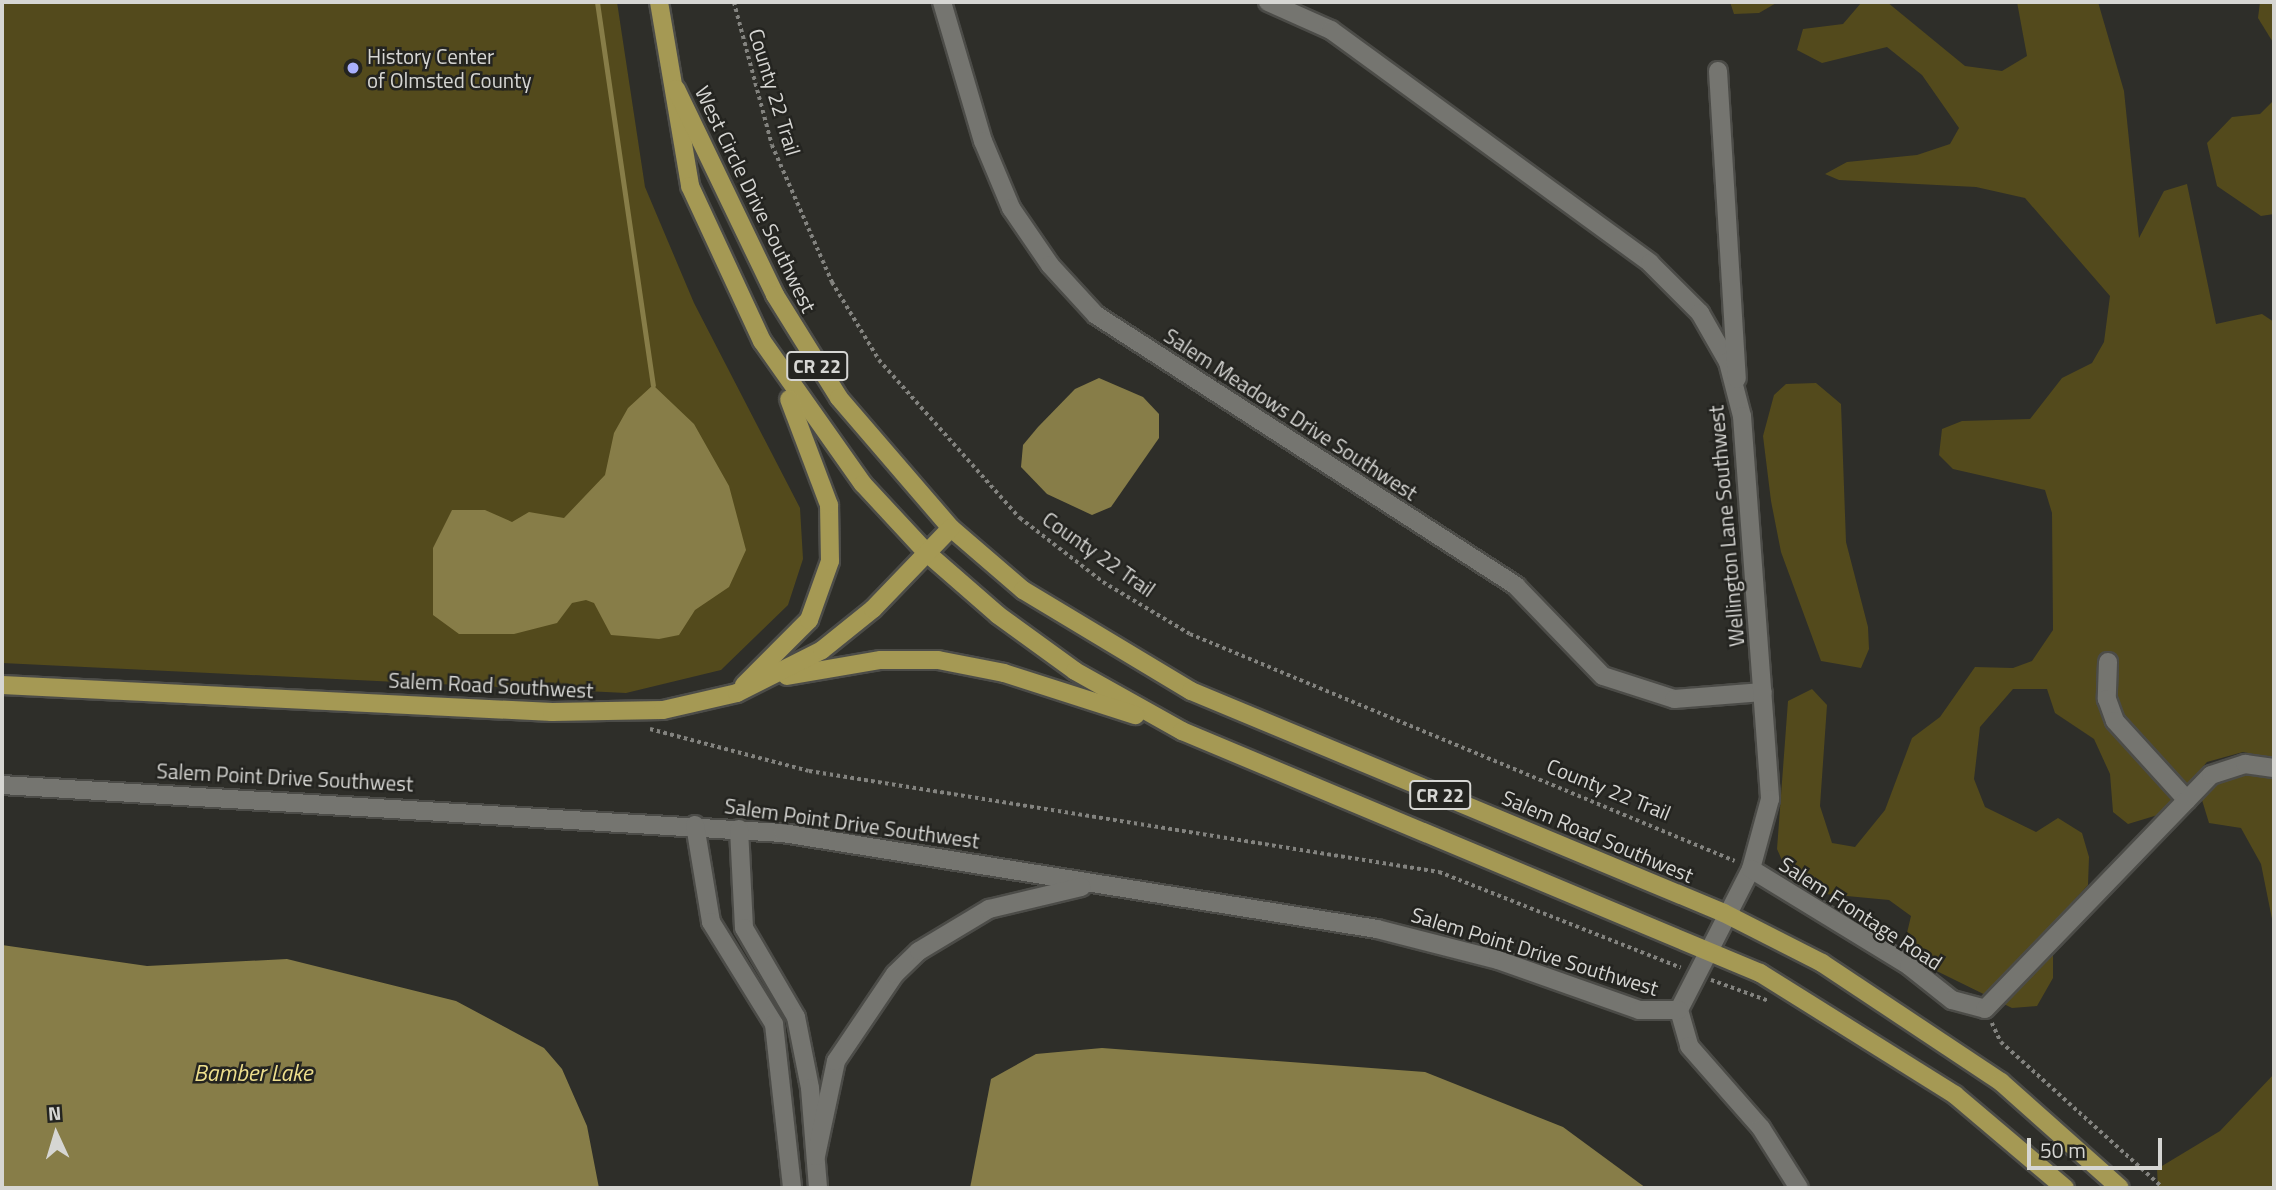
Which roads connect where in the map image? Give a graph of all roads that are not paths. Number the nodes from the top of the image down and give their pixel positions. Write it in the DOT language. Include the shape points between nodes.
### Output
graph roads {
  1 [pos="659,2"];
  2 [pos="942,2"];
  3 [pos="1268,2"];
  4 [pos="1718,71"];
  5 [pos="675,87"];
  6 [pos="778,370"];
  7 [pos="1737,388"];
  8 [pos="951,528"];
  9 [pos="928,553"];
  10 [pos="2108,662"];
  11 [pos="770,679"];
  12 [pos="2,685"];
  13 [pos="1763,692"];
  14 [pos="737,693"];
  15 [pos="1182,731"];
  16 [pos="2274,768"];
  17 [pos="2,785"];
  18 [pos="2187,800"];
  19 [pos="695,825"];
  20 [pos="739,829"];
  21 [pos="1751,869"];
  22 [pos="1096,885"];
  23 [pos="1724,913"];
  24 [pos="1716,930"];
  25 [pos="1707,948"];
  26 [pos="1679,1010"];
  27 [pos="816,1156"];
  28 [pos="792,1188"];
  29 [pos="818,1188"];
  30 [pos="1799,1188"];
  31 [pos="2065,1188"];
  32 [pos="2120,1188"];
  1 -- 5 [label="main road, West Circle Drive Southwest / CR 22"];
  2 -- 13 [label="street, Salem Meadows Drive Southwest" via="983,141 1011,208 1050,265 1096,316 1517,586 1603,676 1674,699"];
  3 -- 7 [label="street, Wellington Lane Southwest" via="1331,30 1650,263 1716,335"];
  4 -- 7 [label="street"];
  5 -- 6 [label="main road, West Circle Drive Southwest / CR 22" via="690,186"];
  5 -- 8 [label="main road, West Circle Drive Southwest / CR 22" via="775,295 810,356 869,437"];
  6 -- 9 [label="main road, West Circle Drive Southwest / CR 22" via="863,484"];
  6 -- 14 [label="main road" via="824,484 832,523 830,561 809,621"];
  7 -- 13 [label="street, Wellington Lane Southwest"];
  8 -- 9 [label="main road, Salem Road Southwest"];
  8 -- 23 [label="main road, Salem Road Southwest / CR 22" via="1065,619 1191,691"];
  9 -- 11 [label="main road, Salem Road Southwest" via="852,628"];
  9 -- 15 [label="main road, CR 22" via="1038,646"];
  10 -- 18 [label="street" via="2107,699 2115,721"];
  11 -- 14 [label="main road, Salem Road Southwest"];
  11 -- 15 [label="main road" via="881,660 938,660 1004,673"];
  12 -- 14 [label="main road, Salem Road Southwest" via="601,713 663,710"];
  13 -- 21 [label="street, Wellington Lane Southwest" via="1770,799"];
  15 -- 25 [label="main road, CR 22"];
  16 -- 18 [label="street" via="2227,769"];
  17 -- 19 [label="street, Salem Point Drive Southwest"];
  18 -- 21 [label="street, Salem Frontage Road" via="1985,1009 1952,1000 1909,966"];
  19 -- 20 [label="street, Salem Point Drive Southwest"];
  19 -- 28 [label="street" via="711,922 774,1024"];
  20 -- 22 [label="street, Salem Point Drive Southwest"];
  20 -- 27 [label="street" via="744,928 796,1017"];
  21 -- 23 [label="street, Wellington Lane Southwest"];
  22 -- 26 [label="street, Salem Point Drive Southwest" via="1377,929 1498,960 1639,1010"];
  22 -- 27 [label="street" via="989,909 919,951 875,995 827,1088"];
  23 -- 24 [label="street, Wellington Lane Southwest"];
  23 -- 32 [label="main road, Salem Road Southwest / CR 22" via="1822,963 1957,1049"];
  24 -- 25 [label="street, Salem Point Drive Southwest"];
  25 -- 26 [label="street, Salem Point Drive Southwest"];
  25 -- 31 [label="main road, CR 22" via="1808,1000 1909,1063"];
  26 -- 30 [label="street, Salem Point Drive Southwest" via="1689,1046 1761,1128"];
  27 -- 29 [label="street"];
}
